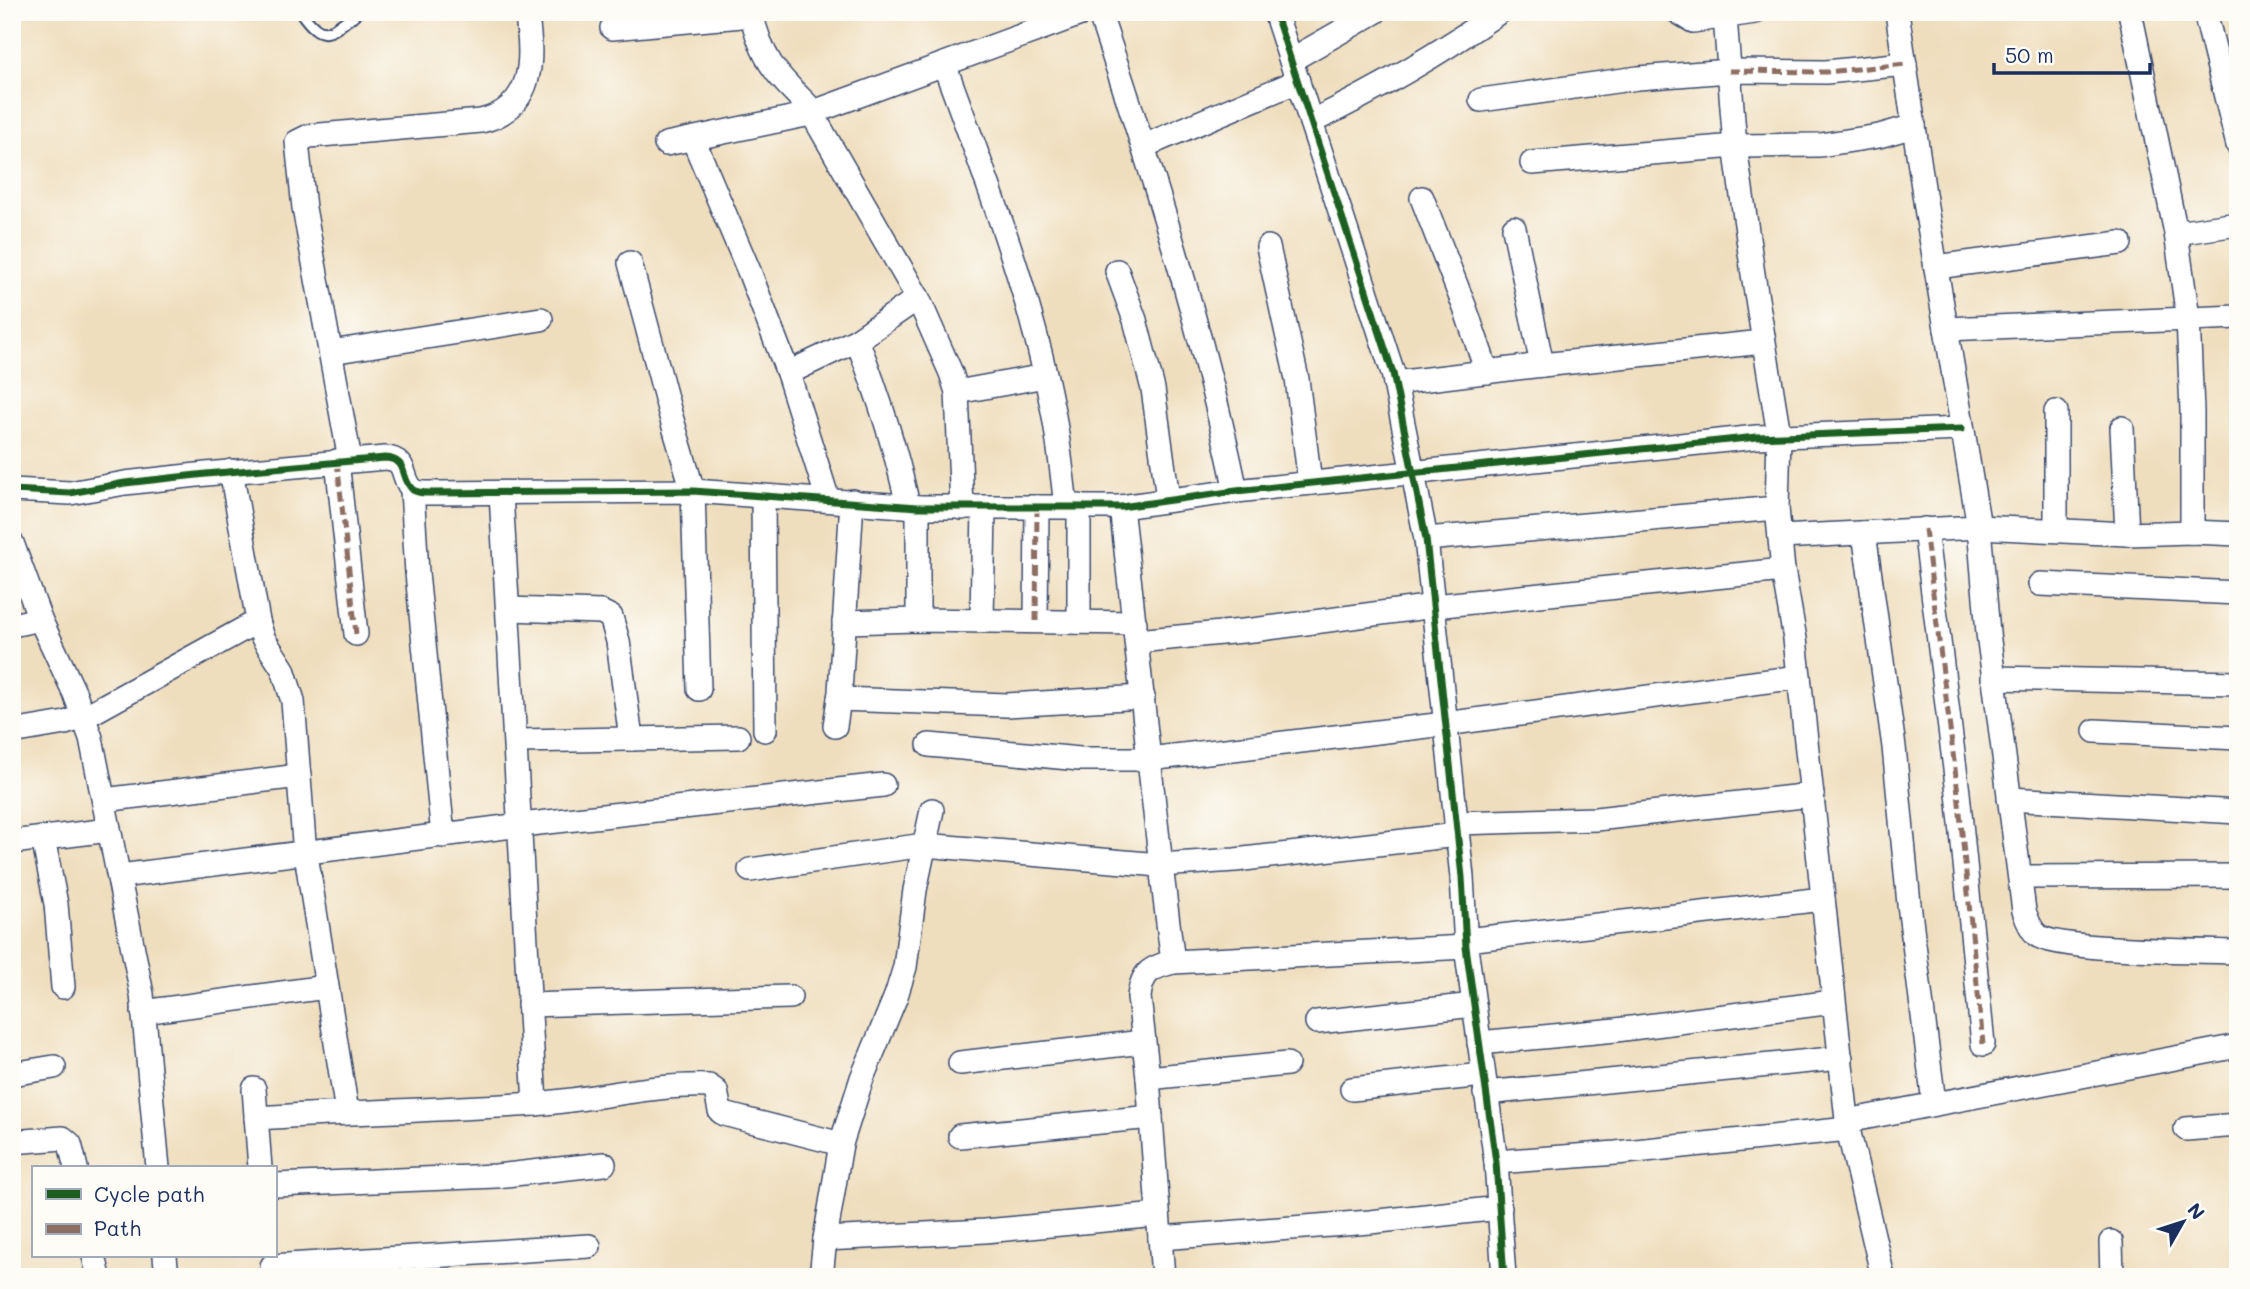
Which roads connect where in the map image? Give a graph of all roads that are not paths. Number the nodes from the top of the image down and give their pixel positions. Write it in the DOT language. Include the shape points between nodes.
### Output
graph roads {
  1 [pos="300,12"];
  2 [pos="358,12"];
  3 [pos="526,12"];
  4 [pos="1086,12"];
  5 [pos="1099,12"];
  6 [pos="1275,12"];
  7 [pos="1375,12"];
  8 [pos="1499,12"];
  9 [pos="1678,12"];
  10 [pos="1755,12"];
  11 [pos="1897,12"];
  12 [pos="2130,12"];
  13 [pos="2205,12"];
  14 [pos="751,14"];
  15 [pos="1725,17"];
  16 [pos="612,28"];
  17 [pos="944,64"];
  18 [pos="1905,64"];
  19 [pos="1294,71"];
  20 [pos="1729,71"];
  21 [pos="1481,100"];
  22 [pos="815,113"];
  23 [pos="1311,122"];
  24 [pos="1914,126"];
  25 [pos="693,139"];
  26 [pos="666,145"];
  27 [pos="2238,145"];
  28 [pos="1144,146"];
  29 [pos="1735,146"];
  30 [pos="1532,163"];
  31 [pos="1422,198"];
  32 [pos="2238,224"];
  33 [pos="1514,228"];
  34 [pos="2176,233"];
  35 [pos="2120,243"];
  36 [pos="1268,247"];
  37 [pos="630,263"];
  38 [pos="1936,267"];
  39 [pos="1117,271"];
  40 [pos="918,298"];
  41 [pos="2238,317"];
  42 [pos="2188,318"];
  43 [pos="541,319"];
  44 [pos="1946,329"];
  45 [pos="857,340"];
  46 [pos="1763,342"];
  47 [pos="331,352"];
  48 [pos="1542,365"];
  49 [pos="1487,372"];
  50 [pos="788,373"];
  51 [pos="1045,376"];
  52 [pos="1395,383"];
  53 [pos="957,392"];
  54 [pos="2056,412"];
  55 [pos="2122,428"];
  56 [pos="1962,429"];
  57 [pos="1779,435"];
  58 [pos="344,461"];
  59 [pos="231,471"];
  60 [pos="1413,472"];
  61 [pos="1310,483"];
  62 [pos="412,489"];
  63 [pos="12,490"];
  64 [pos="693,491"];
  65 [pos="1236,491"];
  66 [pos="501,493"];
  67 [pos="763,496"];
  68 [pos="1168,499"];
  69 [pos="828,500"];
  70 [pos="852,501"];
  71 [pos="913,506"];
  72 [pos="1073,506"];
  73 [pos="1037,507"];
  74 [pos="1121,507"];
  75 [pos="973,508"];
  76 [pos="1777,508"];
  77 [pos="1979,527"];
  78 [pos="1925,529"];
  79 [pos="2056,530"];
  80 [pos="2192,532"];
  81 [pos="1864,533"];
  82 [pos="2127,534"];
  83 [pos="2238,534"];
  84 [pos="1780,537"];
  85 [pos="1426,539"];
  86 [pos="12,543"];
  87 [pos="1783,570"];
  88 [pos="2040,584"];
  89 [pos="2238,593"];
  90 [pos="1434,606"];
  91 [pos="508,609"];
  92 [pos="40,619"];
  93 [pos="918,620"];
  94 [pos="258,621"];
  95 [pos="982,621"];
  96 [pos="1036,621"];
  97 [pos="844,622"];
  98 [pos="1079,622"];
  99 [pos="12,625"];
  100 [pos="1136,632"];
  101 [pos="356,634"];
  102 [pos="1799,677"];
  103 [pos="1993,678"];
  104 [pos="2238,683"];
  105 [pos="699,689"];
  106 [pos="1143,696"];
  107 [pos="839,699"];
  108 [pos="84,717"];
  109 [pos="1445,723"];
  110 [pos="835,726"];
  111 [pos="765,730"];
  112 [pos="2095,731"];
  113 [pos="12,732"];
  114 [pos="738,737"];
  115 [pos="2238,738"];
  116 [pos="632,739"];
  117 [pos="517,741"];
  118 [pos="929,745"];
  119 [pos="1149,759"];
  120 [pos="299,776"];
  121 [pos="883,785"];
  122 [pos="1812,795"];
  123 [pos="2009,799"];
  124 [pos="104,800"];
  125 [pos="932,810"];
  126 [pos="2238,811"];
  127 [pos="521,825"];
  128 [pos="1457,829"];
  129 [pos="109,830"];
  130 [pos="443,835"];
  131 [pos="43,838"];
  132 [pos="12,842"];
  133 [pos="924,845"];
  134 [pos="305,853"];
  135 [pos="1160,865"];
  136 [pos="750,870"];
  137 [pos="120,876"];
  138 [pos="2238,876"];
  139 [pos="2020,877"];
  140 [pos="1823,899"];
  141 [pos="1466,943"];
  142 [pos="2238,952"];
  143 [pos="1173,962"];
  144 [pos="64,987"];
  145 [pos="326,987"];
  146 [pos="790,997"];
  147 [pos="1833,1002"];
  148 [pos="529,1005"];
  149 [pos="1474,1005"];
  150 [pos="144,1012"];
  151 [pos="1318,1022"];
  152 [pos="1143,1042"];
  153 [pos="1479,1043"];
  154 [pos="1983,1044"];
  155 [pos="2238,1046"];
  156 [pos="1840,1058"];
  157 [pos="960,1063"];
  158 [pos="1287,1064"];
  159 [pos="54,1067"];
  160 [pos="12,1074"];
  161 [pos="1148,1078"];
  162 [pos="1484,1084"];
  163 [pos="254,1089"];
  164 [pos="1352,1089"];
  165 [pos="535,1104"];
  166 [pos="1934,1104"];
  167 [pos="347,1112"];
  168 [pos="1151,1117"];
  169 [pos="256,1118"];
  170 [pos="1847,1125"];
  171 [pos="2238,1125"];
  172 [pos="2186,1129"];
  173 [pos="960,1136"];
  174 [pos="12,1142"];
  175 [pos="841,1144"];
  176 [pos="1496,1162"];
  177 [pos="604,1164"];
  178 [pos="76,1166"];
  179 [pos="158,1166"];
  180 [pos="260,1166"];
  181 [pos="276,1185"];
  182 [pos="1500,1208"];
  183 [pos="1158,1215"];
  184 [pos="825,1238"];
  185 [pos="1160,1238"];
  186 [pos="2111,1242"];
  187 [pos="589,1246"];
  188 [pos="94,1258"];
  189 [pos="165,1258"];
  190 [pos="272,1266"];
  191 [pos="99,1277"];
  192 [pos="167,1277"];
  193 [pos="821,1277"];
  194 [pos="1163,1277"];
  195 [pos="1504,1277"];
  196 [pos="1883,1277"];
  197 [pos="2112,1277"];
  1 -- 2 [label="lane" via="312,27 327,33"];
  3 -- 47 [label="street" via="531,45 526,84 505,111 481,121 309,136 297,142 304,208"];
  4 -- 17 [label="street"];
  5 -- 28 [label="street"];
  6 -- 19 [label="street"];
  7 -- 19 [label="street"];
  8 -- 23 [label="street" via="1440,53"];
  9 -- 15 [label="street" via="1693,21"];
  10 -- 15 [label="street"];
  11 -- 18 [label="street"];
  12 -- 34 [label="street"];
  13 -- 27 [label="street"];
  14 -- 16 [label="street"];
  14 -- 22 [label="street" via="766,60"];
  15 -- 20 [label="street"];
  17 -- 22 [label="street"];
  17 -- 51 [label="street" via="1002,222"];
  18 -- 20 [label="street" via="1826,72"];
  18 -- 24 [label="street"];
  19 -- 23 [label="street"];
  19 -- 28 [label="street"];
  20 -- 21 [label="street" via="1638,78"];
  20 -- 29 [label="street"];
  22 -- 25 [label="street"];
  22 -- 40 [label="street" via="815,121"];
  23 -- 52 [label="street"];
  24 -- 29 [label="street" via="1831,144"];
  24 -- 38 [label="street"];
  25 -- 26 [label="street"];
  25 -- 50 [label="street"];
  28 -- 65 [label="street" via="1218,402"];
  29 -- 30 [label="street"];
  29 -- 46 [label="street"];
  31 -- 49 [label="street"];
  32 -- 34 [label="street"];
  33 -- 48 [label="street"];
  34 -- 42 [label="street"];
  35 -- 38 [label="street"];
  36 -- 61 [label="street" via="1297,379"];
  37 -- 64 [label="street"];
  38 -- 44 [label="street"];
  39 -- 68 [label="street" via="1153,389"];
  40 -- 45 [label="street"];
  40 -- 53 [label="street"];
  41 -- 42 [label="street"];
  42 -- 44 [label="street"];
  42 -- 80 [label="street"];
  43 -- 47 [label="street"];
  44 -- 56 [label="street"];
  45 -- 50 [label="street"];
  45 -- 71 [label="street"];
  46 -- 48 [label="street"];
  46 -- 57 [label="street"];
  47 -- 58 [label="street"];
  48 -- 49 [label="street"];
  49 -- 52 [label="street"];
  50 -- 69 [label="street"];
  51 -- 53 [label="street"];
  51 -- 72 [label="street"];
  52 -- 60 [label="street"];
  53 -- 75 [label="street"];
  54 -- 79 [label="street"];
  55 -- 82 [label="street"];
  56 -- 57 [label="street"];
  56 -- 77 [label="street"];
  57 -- 60 [label="street"];
  57 -- 76 [label="street"];
  58 -- 59 [label="street"];
  58 -- 62 [label="street" via="397,460"];
  58 -- 101 [label="street"];
  59 -- 63 [label="street" via="70,493"];
  59 -- 94 [label="street"];
  60 -- 61 [label="street"];
  60 -- 85 [label="street"];
  61 -- 65 [label="street"];
  62 -- 66 [label="street" via="436,494"];
  62 -- 130 [label="street"];
  64 -- 66 [label="street"];
  64 -- 67 [label="street"];
  64 -- 105 [label="street"];
  65 -- 68 [label="street"];
  66 -- 91 [label="street"];
  67 -- 69 [label="street"];
  67 -- 111 [label="street"];
  68 -- 74 [label="street"];
  69 -- 70 [label="street"];
  70 -- 71 [label="street"];
  70 -- 97 [label="street"];
  71 -- 75 [label="street"];
  71 -- 93 [label="street"];
  72 -- 73 [label="street"];
  72 -- 74 [label="street"];
  72 -- 98 [label="street"];
  73 -- 75 [label="street"];
  73 -- 96 [label="street"];
  74 -- 100 [label="street"];
  75 -- 95 [label="street"];
  76 -- 84 [label="street"];
  76 -- 85 [label="street"];
  77 -- 78 [label="street"];
  77 -- 79 [label="street"];
  77 -- 103 [label="street"];
  78 -- 81 [label="street"];
  78 -- 154 [label="street"];
  79 -- 82 [label="street"];
  80 -- 82 [label="street"];
  80 -- 83 [label="street"];
  81 -- 84 [label="street"];
  81 -- 166 [label="street" via="1895,747"];
  84 -- 87 [label="street"];
  85 -- 90 [label="street"];
  86 -- 92 [label="street"];
  87 -- 90 [label="street"];
  87 -- 102 [label="street"];
  88 -- 89 [label="street"];
  90 -- 100 [label="street" via="1253,631"];
  90 -- 109 [label="street"];
  91 -- 116 [label="street" via="601,612 611,617"];
  91 -- 117 [label="street"];
  92 -- 99 [label="street"];
  92 -- 108 [label="street"];
  93 -- 95 [label="street"];
  93 -- 97 [label="street"];
  94 -- 108 [label="street"];
  94 -- 120 [label="street" via="283,669 293,701"];
  95 -- 96 [label="street"];
  96 -- 98 [label="street"];
  97 -- 107 [label="street"];
  98 -- 100 [label="street"];
  100 -- 106 [label="street"];
  102 -- 109 [label="street"];
  102 -- 122 [label="street"];
  103 -- 104 [label="street"];
  103 -- 123 [label="street"];
  106 -- 107 [label="street" via="1007,705"];
  106 -- 119 [label="street"];
  107 -- 110 [label="street"];
  108 -- 113 [label="street"];
  108 -- 124 [label="street"];
  109 -- 119 [label="street"];
  109 -- 128 [label="street"];
  112 -- 115 [label="street"];
  114 -- 116 [label="street"];
  116 -- 117 [label="street"];
  117 -- 127 [label="street"];
  118 -- 119 [label="street" via="1080,759"];
  119 -- 135 [label="street"];
  120 -- 124 [label="street"];
  120 -- 134 [label="street"];
  121 -- 127 [label="street"];
  122 -- 128 [label="street"];
  122 -- 140 [label="street"];
  123 -- 126 [label="street"];
  123 -- 139 [label="street"];
  124 -- 129 [label="street"];
  125 -- 133 [label="street"];
  127 -- 130 [label="street"];
  127 -- 148 [label="street"];
  128 -- 135 [label="street" via="1235,860"];
  128 -- 141 [label="street"];
  129 -- 131 [label="street"];
  129 -- 137 [label="street"];
  130 -- 134 [label="street"];
  131 -- 132 [label="street"];
  131 -- 144 [label="street" via="56,904"];
  133 -- 135 [label="street"];
  133 -- 136 [label="street"];
  133 -- 175 [label="street" via="905,967"];
  134 -- 137 [label="street"];
  134 -- 145 [label="street"];
  135 -- 143 [label="street"];
  137 -- 150 [label="street"];
  138 -- 139 [label="street"];
  139 -- 142 [label="street" via="2028,923 2046,939 2117,948"];
  140 -- 141 [label="street"];
  140 -- 147 [label="street"];
  141 -- 143 [label="street"];
  141 -- 149 [label="street"];
  143 -- 152 [label="street" via="1155,967 1141,983"];
  145 -- 150 [label="street"];
  145 -- 167 [label="street"];
  146 -- 148 [label="street"];
  147 -- 153 [label="street"];
  147 -- 156 [label="street"];
  148 -- 165 [label="street"];
  149 -- 151 [label="street"];
  149 -- 153 [label="street"];
  150 -- 179 [label="street"];
  152 -- 157 [label="street"];
  152 -- 161 [label="street"];
  153 -- 162 [label="street"];
  155 -- 166 [label="street"];
  156 -- 162 [label="street"];
  156 -- 170 [label="street"];
  158 -- 161 [label="street"];
  159 -- 160 [label="street"];
  161 -- 168 [label="street"];
  162 -- 164 [label="street"];
  162 -- 176 [label="street"];
  163 -- 169 [label="street"];
  165 -- 167 [label="street"];
  165 -- 175 [label="street" via="709,1086 716,1091 724,1114"];
  166 -- 170 [label="street"];
  167 -- 169 [label="street"];
  168 -- 173 [label="street"];
  168 -- 183 [label="street"];
  169 -- 180 [label="street"];
  170 -- 176 [label="street" via="1616,1153"];
  170 -- 196 [label="street"];
  171 -- 172 [label="street"];
  174 -- 178 [label="street" via="62,1138 70,1144"];
  175 -- 184 [label="street"];
  176 -- 182 [label="street"];
  177 -- 181 [label="street" via="496,1176"];
  182 -- 185 [label="street"];
  182 -- 195 [label="street"];
  183 -- 184 [label="street" via="985,1231"];
  183 -- 185 [label="street"];
  184 -- 193 [label="street"];
  185 -- 194 [label="street"];
  186 -- 197 [label="street"];
  187 -- 190 [label="street"];
  188 -- 191 [label="street"];
  189 -- 192 [label="street"];
}
